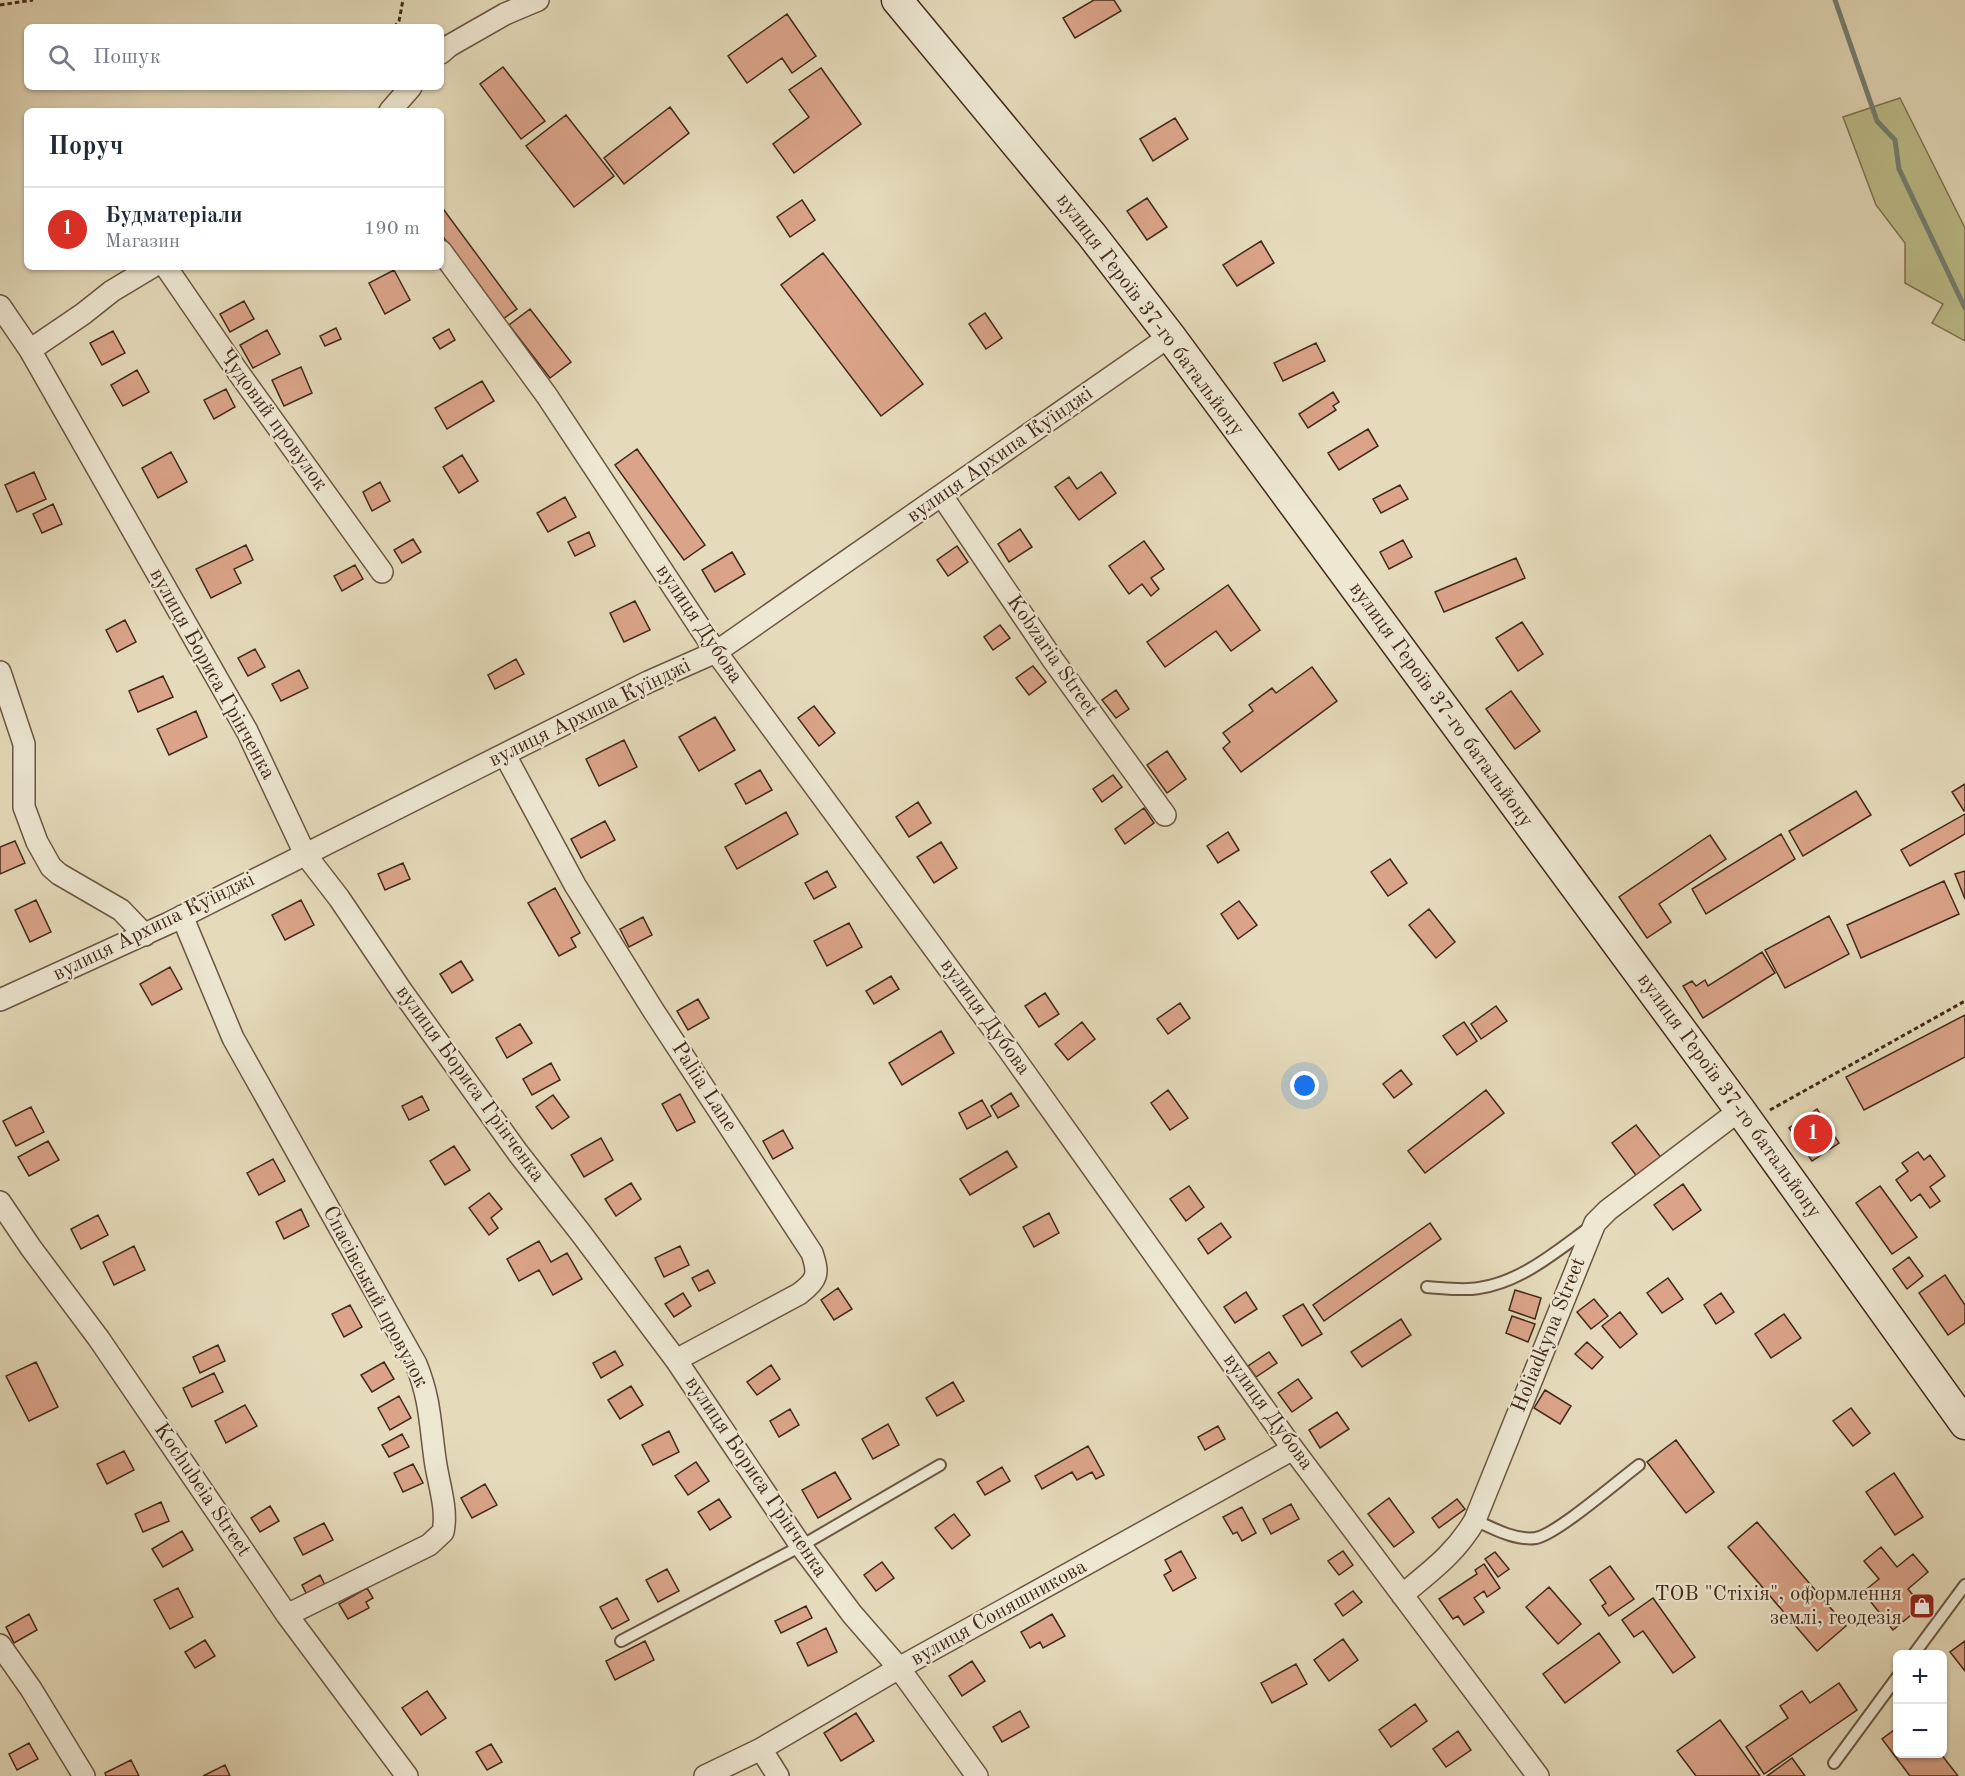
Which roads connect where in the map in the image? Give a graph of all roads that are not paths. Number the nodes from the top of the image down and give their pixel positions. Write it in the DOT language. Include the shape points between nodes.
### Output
graph roads {
  1 [pos="538,0"];
  2 [pos="897,0"];
  3 [pos="444,50"];
  4 [pos="408,90"];
  5 [pos="393,108"];
  6 [pos="444,255"];
  7 [pos="147,270"];
  8 [pos="168,270"];
  9 [pos="0,306"];
  10 [pos="1170,336"];
  11 [pos="30,350"];
  12 [pos="942,495"];
  13 [pos="382,572"];
  14 [pos="716,652"];
  15 [pos="0,672"];
  16 [pos="505,755"];
  17 [pos="1165,815"];
  18 [pos="305,854"];
  19 [pos="182,916"];
  20 [pos="145,935"];
  21 [pos="0,1000"];
  22 [pos="1740,1110"];
  23 [pos="0,1202"];
  24 [pos="1595,1223"];
  25 [pos="1427,1287"];
  26 [pos="676,1360"];
  27 [pos="1965,1424"];
  28 [pos="1293,1449"];
  29 [pos="940,1466"];
  30 [pos="1639,1466"];
  31 [pos="1475,1520"];
  32 [pos="801,1546"];
  33 [pos="1965,1585"];
  34 [pos="1402,1595"];
  35 [pos="287,1615"];
  36 [pos="621,1641"];
  37 [pos="0,1645"];
  38 [pos="1917,1650"];
  39 [pos="899,1668"];
  40 [pos="1893,1683"];
  41 [pos="761,1749"];
  42 [pos="1834,1763"];
  43 [pos="84,1776"];
  44 [pos="407,1776"];
  45 [pos="705,1776"];
  46 [pos="778,1776"];
  47 [pos="977,1776"];
  48 [pos="1538,1776"];
  1 -- 3 [label="street" via="505,14"];
  2 -- 10 [label="street, вулиця Героїв 37-го батальйону" via="1091,234"];
  4 -- 5 [label="street"];
  6 -- 14 [label="street, вулиця Дубова" via="547,396"];
  7 -- 11 [label="street"];
  8 -- 13 [label="street, Чудовий провулок"];
  9 -- 11 [label="street, вулиця Бориса Грінченка"];
  10 -- 12 [label="street, вулиця Архипа Куїнджі"];
  10 -- 22 [label="street, вулиця Героїв 37-го батальйону"];
  11 -- 18 [label="street, вулиця Бориса Грінченка" via="247,730"];
  12 -- 14 [label="street, вулиця Архипа Куїнджі"];
  12 -- 17 [label="street, Kobzaria Street" via="1053,660"];
  14 -- 16 [label="street, вулиця Архипа Куїнджі"];
  14 -- 28 [label="street, вулиця Дубова" via="1008,1049"];
  15 -- 20 [label="street" via="24,744 22,792 37,842 59,874 121,910"];
  16 -- 18 [label="street, вулиця Архипа Куїнджі"];
  16 -- 26 [label="street, Paliia Lane" via="575,885 812,1252 816,1264 814,1281 799,1294"];
  18 -- 19 [label="street, вулиця Архипа Куїнджі"];
  18 -- 26 [label="street, вулиця Бориса Грінченка" via="518,1154"];
  19 -- 20 [label="street, вулиця Архипа Куїнджі"];
  19 -- 35 [label="street, Спасівський провулок" via="233,1038 416,1364 429,1402 445,1516 443,1532 429,1545"];
  20 -- 21 [label="street, вулиця Архипа Куїнджі"];
  22 -- 24 [label="street, Holiadkyna Street"];
  22 -- 27 [label="street, вулиця Героїв 37-го батальйону"];
  23 -- 35 [label="street, Kochubeia Street" via="99,1339"];
  24 -- 25 [label="lane" via="1547,1258 1496,1283 1480,1288"];
  24 -- 31 [label="street, Holiadkyna Street"];
  26 -- 32 [label="street, вулиця Бориса Грінченка"];
  28 -- 34 [label="street, вулиця Дубова"];
  28 -- 39 [label="street, вулиця Соняшникова"];
  29 -- 32 [label="lane"];
  30 -- 31 [label="lane" via="1537,1538 1516,1536"];
  31 -- 34 [label="street, Holiadkyna Street" via="1450,1554"];
  32 -- 36 [label="lane"];
  32 -- 39 [label="street, вулиця Бориса Грінченка"];
  33 -- 38 [label="lane"];
  34 -- 48 [label="street, вулиця Дубова"];
  35 -- 44 [label="street, Kochubeia Street"];
  37 -- 43 [label="street"];
  39 -- 41 [label="street, вулиця Соняшникова"];
  39 -- 47 [label="street, вулиця Бориса Грінченка"];
  40 -- 42 [label="lane"];
  41 -- 45 [label="street, вулиця Соняшникова"];
  41 -- 46 [label="street"];
}
